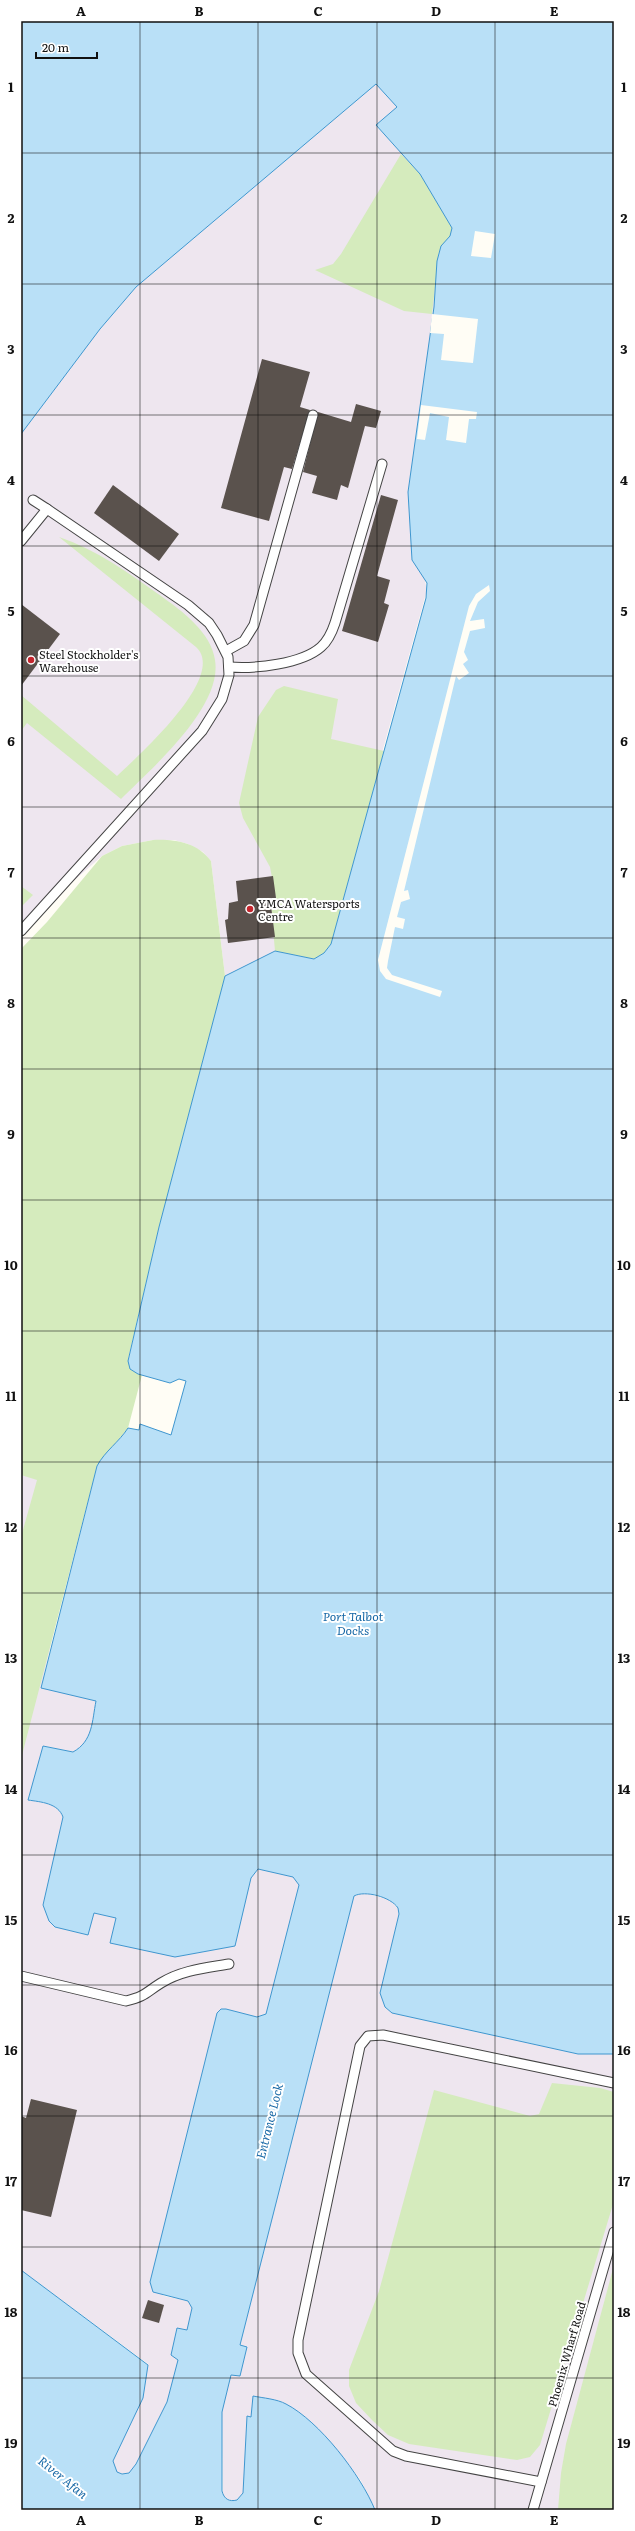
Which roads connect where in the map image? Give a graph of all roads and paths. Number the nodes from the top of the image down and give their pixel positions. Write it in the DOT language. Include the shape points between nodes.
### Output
graph roads {
  1 [pos="313,415"];
  2 [pos="382,464"];
  3 [pos="33,500"];
  4 [pos="46,509"];
  5 [pos="21,541"];
  6 [pos="226,651"];
  7 [pos="230,667"];
  8 [pos="21,931"];
  9 [pos="229,1964"];
  10 [pos="21,1976"];
  11 [pos="614,2083"];
  12 [pos="614,2232"];
  13 [pos="541,2482"];
  14 [pos="533,2510"];
  1 -- 6 [label="lane" via="254,625 244,642"];
  2 -- 7 [label="lane" via="335,623 326,642 312,653 289,661 253,667"];
  3 -- 4 [label="lane"];
  4 -- 5 [label="lane"];
  4 -- 6 [label="lane" via="188,605 209,623"];
  6 -- 7 [label="lane"];
  7 -- 8 [label="lane" via="222,699 202,731"];
  9 -- 10 [label="lane" via="186,1971 161,1983 143,1997 126,2001"];
  11 -- 13 [label="lane" via="383,2035 368,2036 360,2046 298,2340 298,2353 306,2374 393,2451 406,2456"];
  12 -- 13 [label="lane, Phoenix Wharf Road"];
  13 -- 14 [label="lane, Phoenix Wharf Road"];
}
